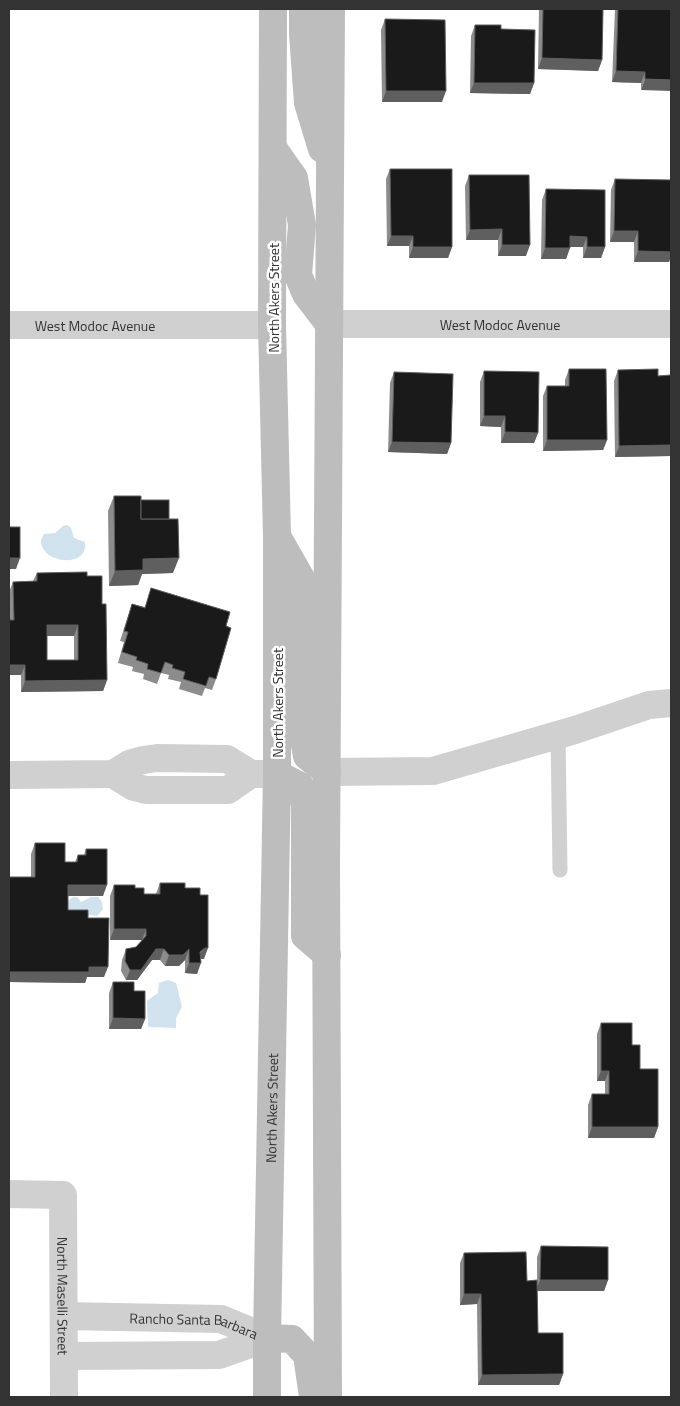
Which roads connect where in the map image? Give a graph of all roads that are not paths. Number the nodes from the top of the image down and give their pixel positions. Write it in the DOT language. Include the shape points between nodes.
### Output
graph roads {
  1 [pos="273,9"];
  2 [pos="303,9"];
  3 [pos="331,9"];
  4 [pos="273,148"];
  5 [pos="330,177"];
  6 [pos="9,324"];
  7 [pos="272,324"];
  8 [pos="329,324"];
  9 [pos="671,324"];
  10 [pos="277,537"];
  11 [pos="671,703"];
  12 [pos="558,735"];
  13 [pos="177,758"];
  14 [pos="327,772"];
  15 [pos="113,774"];
  16 [pos="264,774"];
  17 [pos="9,775"];
  18 [pos="177,790"];
  19 [pos="560,870"];
  20 [pos="327,955"];
  21 [pos="9,1194"];
  22 [pos="64,1316"];
  23 [pos="158,1317"];
  24 [pos="267,1338"];
  25 [pos="64,1356"];
  26 [pos="159,1356"];
  27 [pos="64,1397"];
  28 [pos="267,1397"];
  29 [pos="313,1397"];
  30 [pos="328,1397"];
  1 -- 4 [label="main road, North Akers Street"];
  2 -- 5 [label="main road" via="308,103"];
  3 -- 5 [label="main road"];
  4 -- 7 [label="main road, North Akers Street"];
  4 -- 8 [label="main road" via="294,178 302,225 298,275 306,294"];
  5 -- 8 [label="main road"];
  6 -- 7 [label="street, West Modoc Avenue"];
  7 -- 10 [label="main road, North Akers Street"];
  8 -- 9 [label="street, West Modoc Avenue"];
  8 -- 14 [label="main road"];
  10 -- 14 [label="main road" via="303,582 302,728 307,756"];
  10 -- 16 [label="main road, North Akers Street"];
  11 -- 12 [label="street" via="649,705"];
  12 -- 14 [label="street" via="433,771"];
  12 -- 19 [label="lane"];
  13 -- 15 [label="street" via="143,760"];
  13 -- 16 [label="street" via="227,759"];
  13 -- 18 [label="street"];
  14 -- 20 [label="main road"];
  15 -- 17 [label="street"];
  15 -- 18 [label="street" via="146,790"];
  16 -- 18 [label="street" via="228,790"];
  16 -- 20 [label="main road" via="300,786 305,805 305,936"];
  16 -- 24 [label="main road, North Akers Street"];
  20 -- 30 [label="main road"];
  21 -- 22 [label="street, North Maselli Street" via="63,1195"];
  22 -- 23 [label="street, Rancho Santa Barbara"];
  22 -- 25 [label="street, North Maselli Street"];
  23 -- 24 [label="street, Rancho Santa Barbara" via="221,1319"];
  23 -- 26 [label="street"];
  24 -- 26 [label="street, Rancho Santa Barbara" via="219,1355"];
  24 -- 28 [label="main road, North Akers Street"];
  24 -- 29 [label="main road" via="292,1339 307,1355"];
  25 -- 26 [label="street, Rancho Santa Barbara"];
  25 -- 27 [label="street, North Maselli Street"];
}
